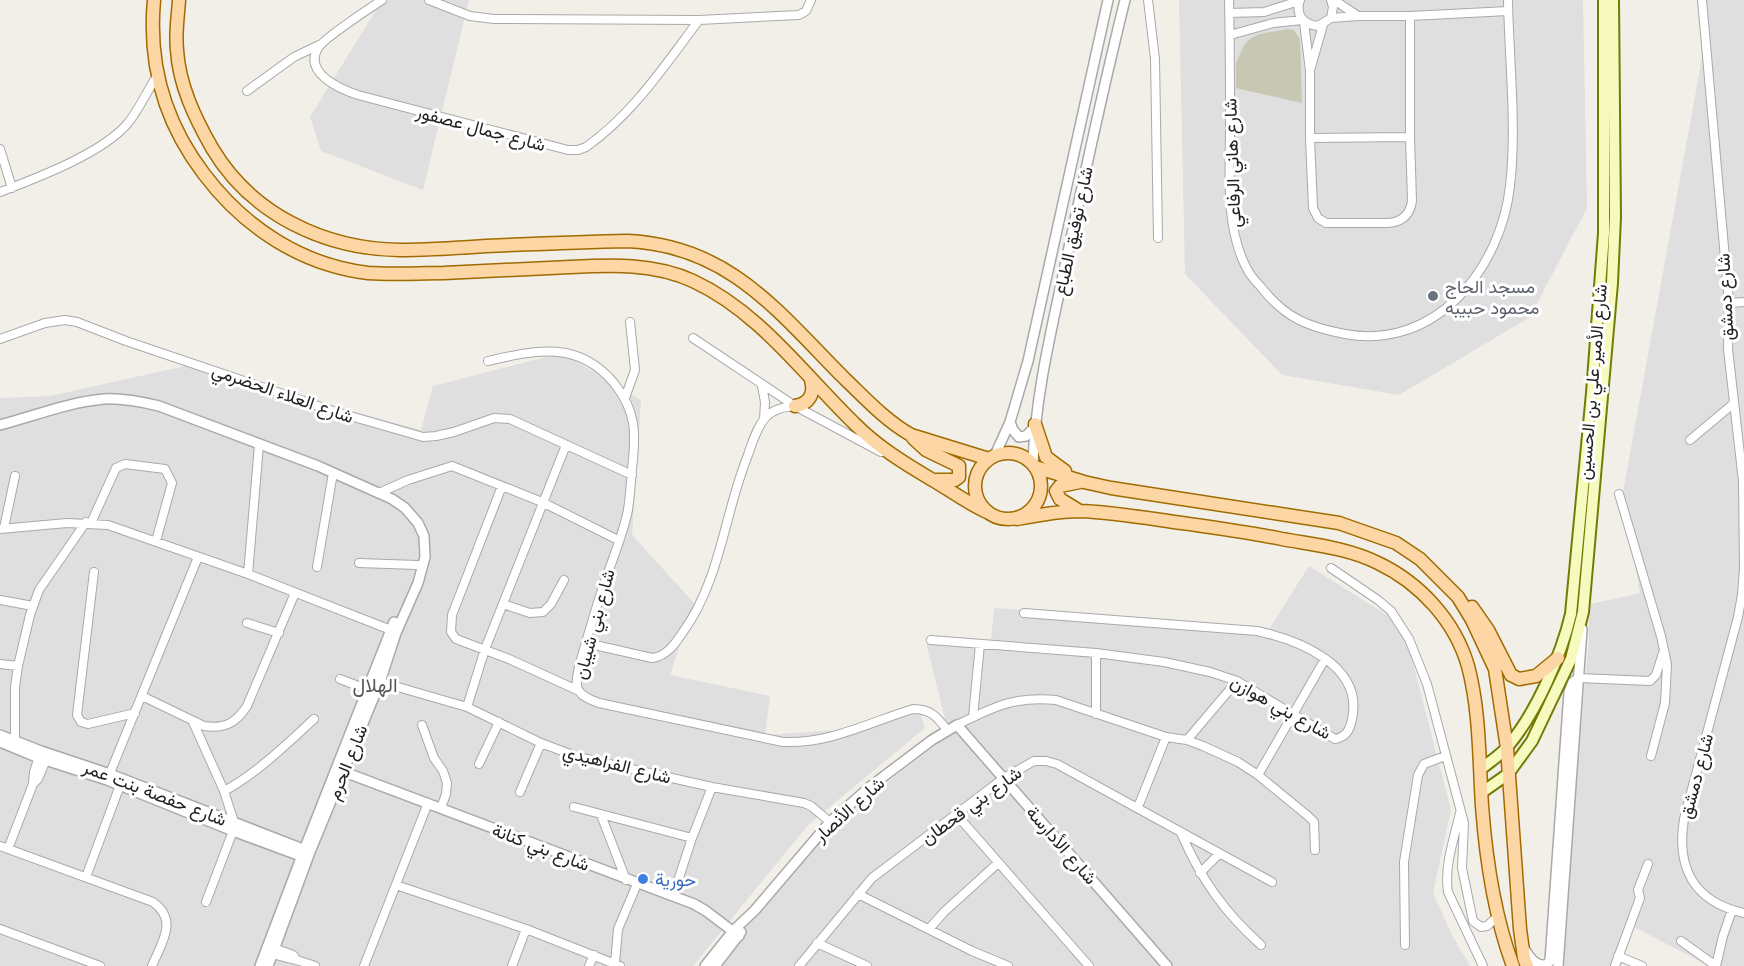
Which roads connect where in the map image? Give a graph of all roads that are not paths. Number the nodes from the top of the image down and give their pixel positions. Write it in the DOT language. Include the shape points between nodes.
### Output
graph roads {
  1 [pos="154,0"];
  2 [pos="179,0"];
  3 [pos="382,0"];
  4 [pos="429,0"];
  5 [pos="811,0"];
  6 [pos="1108,0"];
  7 [pos="1125,0"];
  8 [pos="1148,0"];
  9 [pos="1229,0"];
  10 [pos="1332,0"];
  11 [pos="1508,0"];
  12 [pos="1604,0"];
  13 [pos="1613,0"];
  14 [pos="1702,0"];
  15 [pos="1300,1"];
  16 [pos="1508,11"];
  17 [pos="1229,13"];
  18 [pos="1358,16"];
  19 [pos="1410,16"];
  20 [pos="1330,18"];
  21 [pos="699,20"];
  22 [pos="1303,21"];
  23 [pos="1323,24"];
  24 [pos="1609,34"];
  25 [pos="1230,35"];
  26 [pos="319,45"];
  27 [pos="1310,71"];
  28 [pos="157,76"];
  29 [pos="247,91"];
  30 [pos="1410,137"];
  31 [pos="1310,138"];
  32 [pos="0,149"];
  33 [pos="12,188"];
  34 [pos="0,192"];
  35 [pos="1158,238"];
  36 [pos="1744,302"];
  37 [pos="1729,303"];
  38 [pos="630,321"];
  39 [pos="693,338"];
  40 [pos="0,339"];
  41 [pos="488,361"];
  42 [pos="812,380"];
  43 [pos="762,386"];
  44 [pos="625,398"];
  45 [pos="1733,404"];
  46 [pos="795,406"];
  47 [pos="764,419"];
  48 [pos="1010,422"];
  49 [pos="0,425"];
  50 [pos="1034,426"];
  51 [pos="911,435"];
  52 [pos="1690,440"];
  53 [pos="259,445"];
  54 [pos="566,445"];
  55 [pos="992,457"];
  56 [pos="897,459"];
  57 [pos="1034,466"];
  58 [pos="333,473"];
  59 [pos="632,475"];
  60 [pos="15,476"];
  61 [pos="932,479"];
  62 [pos="1084,482"];
  63 [pos="1744,482"];
  64 [pos="502,486"];
  65 [pos="380,493"];
  66 [pos="1619,494"];
  67 [pos="542,502"];
  68 [pos="1081,511"];
  69 [pos="987,512"];
  70 [pos="1017,519"];
  71 [pos="89,522"];
  72 [pos="418,523"];
  73 [pos="2,529"];
  74 [pos="618,540"];
  75 [pos="156,541"];
  76 [pos="198,557"];
  77 [pos="359,562"];
  78 [pos="417,565"];
  79 [pos="316,567"];
  80 [pos="1331,568"];
  81 [pos="94,572"];
  82 [pos="248,574"];
  83 [pos="564,580"];
  84 [pos="295,593"];
  85 [pos="1458,597"];
  86 [pos="0,600"];
  87 [pos="503,604"];
  88 [pos="33,606"];
  89 [pos="1583,612"];
  90 [pos="1024,613"];
  91 [pos="247,623"];
  92 [pos="393,632"];
  93 [pos="279,633"];
  94 [pos="931,640"];
  95 [pos="586,643"];
  96 [pos="980,644"];
  97 [pos="1665,648"];
  98 [pos="485,649"];
  99 [pos="1096,653"];
  100 [pos="1325,658"];
  101 [pos="1558,658"];
  102 [pos="0,664"];
  103 [pos="18,666"];
  104 [pos="1579,678"];
  105 [pos="340,680"];
  106 [pos="376,681"];
  107 [pos="1237,681"];
  108 [pos="577,690"];
  109 [pos="372,691"];
  110 [pos="142,696"];
  111 [pos="467,706"];
  112 [pos="135,713"];
  113 [pos="1096,714"];
  114 [pos="1292,715"];
  115 [pos="973,717"];
  116 [pos="314,719"];
  117 [pos="193,722"];
  118 [pos="499,722"];
  119 [pos="422,725"];
  120 [pos="957,725"];
  121 [pos="947,730"];
  122 [pos="0,735"];
  123 [pos="1166,737"];
  124 [pos="1187,740"];
  125 [pos="0,742"];
  126 [pos="541,743"];
  127 [pos="15,744"];
  128 [pos="1507,748"];
  129 [pos="43,756"];
  130 [pos="1445,756"];
  131 [pos="1651,756"];
  132 [pos="479,764"];
  133 [pos="1480,770"];
  134 [pos="339,771"];
  135 [pos="1508,774"];
  136 [pos="1258,775"];
  137 [pos="109,777"];
  138 [pos="1004,778"];
  139 [pos="122,782"];
  140 [pos="712,787"];
  141 [pos="224,791"];
  142 [pos="520,792"];
  143 [pos="1481,794"];
  144 [pos="428,804"];
  145 [pos="574,807"];
  146 [pos="1138,807"];
  147 [pos="441,808"];
  148 [pos="1461,809"];
  149 [pos="956,814"];
  150 [pos="601,815"];
  151 [pos="830,822"];
  152 [pos="234,827"];
  153 [pos="1181,832"];
  154 [pos="692,838"];
  155 [pos="4,847"];
  156 [pos="1316,850"];
  157 [pos="306,854"];
  158 [pos="1219,854"];
  159 [pos="998,863"];
  160 [pos="1648,864"];
  161 [pos="1200,873"];
  162 [pos="86,877"];
  163 [pos="626,880"];
  164 [pos="1272,882"];
  165 [pos="637,884"];
  166 [pos="396,885"];
  167 [pos="858,894"];
  168 [pos="673,896"];
  169 [pos="206,902"];
  170 [pos="1732,910"];
  171 [pos="1744,913"];
  172 [pos="1498,916"];
  173 [pos="1473,921"];
  174 [pos="0,929"];
  175 [pos="526,929"];
  176 [pos="929,929"];
  177 [pos="1464,929"];
  178 [pos="736,933"];
  179 [pos="1681,941"];
  180 [pos="817,943"];
  181 [pos="1522,944"];
  182 [pos="1261,945"];
  183 [pos="1405,945"];
  184 [pos="270,950"];
  185 [pos="594,955"];
  186 [pos="1618,956"];
  187 [pos="618,964"];
  188 [pos="100,966"];
  189 [pos="152,966"];
  190 [pos="260,966"];
  191 [pos="268,966"];
  192 [pos="315,966"];
  193 [pos="364,966"];
  194 [pos="512,966"];
  195 [pos="589,966"];
  196 [pos="705,966"];
  197 [pos="715,966"];
  198 [pos="799,966"];
  199 [pos="867,966"];
  200 [pos="1008,966"];
  201 [pos="1089,966"];
  202 [pos="1167,966"];
  203 [pos="1483,966"];
  204 [pos="1513,966"];
  205 [pos="1527,966"];
  206 [pos="1558,966"];
  207 [pos="1615,966"];
  208 [pos="1642,966"];
  209 [pos="1716,966"];
  1 -- 28 [label="main road" via="153,53"];
  2 -- 51 [label="main road" via="177,50 194,115 219,160 257,202 274,213 328,239 378,249 628,241 682,250 721,266 749,285 874,408"];
  3 -- 26 [label="street"];
  4 -- 21 [label="street" via="470,16 494,19"];
  5 -- 21 [label="street" via="807,11 799,15"];
  6 -- 48 [label="street, شارع توفيق الطباع" via="1028,361"];
  7 -- 50 [label="street, شارع توفيق الطباع" via="1082,185"];
  8 -- 35 [label="street" via="1155,59"];
  9 -- 17 [label="street, شارع هاني الرفاعي"];
  10 -- 18 [label="street"];
  10 -- 20 [label="street"];
  11 -- 16 [label="street, شارع هاني الرفاعي"];
  12 -- 24 [label="main road, شارع الأمير علي بن الحسين"];
  13 -- 24 [label="main road, شارع الأمير علي بن الحسين"];
  14 -- 37 [label="street, شارع دمشق"];
  15 -- 17 [label="street" via="1264,12"];
  15 -- 22 [label="street" via="1298,11"];
  16 -- 19 [label="street"];
  16 -- 25 [label="street, شارع هاني الرفاعي" via="1512,159 1510,188 1497,236 1470,282 1446,309 1401,333 1382,335 1357,336 1300,321 1274,303 1245,267 1233,224"];
  17 -- 25 [label="street, شارع هاني الرفاعي"];
  18 -- 19 [label="street"];
  18 -- 20 [label="street"];
  19 -- 30 [label="street"];
  20 -- 23 [label="street"];
  21 -- 26 [label="street, شارع جمال عصفور" via="646,90 594,141 578,150 553,147 348,91 324,78 316,67"];
  22 -- 23 [label="street" via="1313,26"];
  22 -- 25 [label="street" via="1273,23"];
  22 -- 27 [label="street"];
  23 -- 27 [label="street"];
  24 -- 89 [label="main road, شارع الأمير علي بن الحسين" via="1615,217"];
  24 -- 101 [label="main road, شارع الأمير علي بن الحسين" via="1601,288 1571,614"];
  26 -- 29 [label="street" via="294,57"];
  27 -- 31 [label="street"];
  28 -- 33 [label="street" via="135,114 113,137 90,152"];
  28 -- 42 [label="main road" via="189,154 220,194 259,229 302,255 348,270 390,274 617,265 658,269 691,280 732,303"];
  30 -- 31 [label="street"];
  30 -- 31 [label="street" via="1411,209 1401,220 1388,223 1326,223 1318,218 1313,208"];
  32 -- 33 [label="street"];
  33 -- 34 [label="street"];
  36 -- 37 [label="street"];
  37 -- 45 [label="street, شارع دمشق"];
  38 -- 44 [label="street" via="635,370"];
  39 -- 43 [label="street"];
  40 -- 54 [label="street, شارع العلاء الحضرمي" via="45,322 77,322 406,433 435,436 502,417"];
  41 -- 44 [label="street, شارع بني شيبان" via="541,352 571,353 603,372"];
  42 -- 46 [label="main road" via="808,401"];
  42 -- 56 [label="main road" via="857,427"];
  43 -- 46 [label="street"];
  43 -- 47 [label="street"];
  44 -- 59 [label="street, شارع بني شيبان" via="636,435"];
  45 -- 52 [label="street"];
  45 -- 63 [label="street, شارع دمشق"];
  46 -- 47 [label="street" via="778,409"];
  46 -- 56 [label="street"];
  47 -- 95 [label="street" via="739,478 710,580 679,638 664,654 652,658"];
  48 -- 50 [label="street" via="1019,437 1029,434"];
  48 -- 55 [label="street, شارع توفيق الطباع"];
  49 -- 53 [label="street" via="84,402 136,401 159,406"];
  50 -- 57 [label="street, شارع توفيق الطباع"];
  50 -- 62 [label="main road" via="1050,462"];
  51 -- 55 [label="main road"];
  51 -- 61 [label="main road" via="927,450 959,466 959,477 955,480"];
  53 -- 58 [label="street"];
  53 -- 82 [label="street"];
  54 -- 59 [label="street, شارع العلاء الحضرمي"];
  54 -- 67 [label="street"];
  55 -- 57 [label="main road" via="1015,454"];
  55 -- 69 [label="main road" via="980,469 975,484 977,500"];
  56 -- 61 [label="main road"];
  57 -- 62 [label="main road"];
  57 -- 70 [label="main road" via="1041,482 1039,498 1030,511"];
  58 -- 65 [label="street"];
  58 -- 79 [label="street"];
  59 -- 74 [label="street, شارع بني شيبان"];
  60 -- 73 [label="street"];
  61 -- 69 [label="main road"];
  62 -- 68 [label="main road" via="1064,484 1056,491 1060,500"];
  62 -- 85 [label="main road" via="1340,523 1409,551"];
  63 -- 170 [label="street, شارع دمشق" via="1744,568 1738,617 1681,836 1683,864 1691,880 1704,894"];
  64 -- 65 [label="street" via="452,466"];
  64 -- 67 [label="street"];
  64 -- 98 [label="street" via="450,624 456,639"];
  65 -- 72 [label="street" via="399,503"];
  66 -- 97 [label="street"];
  67 -- 74 [label="street"];
  67 -- 87 [label="street"];
  68 -- 70 [label="main road"];
  68 -- 133 [label="main road" via="1247,532 1344,550 1399,575 1428,598 1458,640 1474,700"];
  69 -- 70 [label="main road" via="1001,519"];
  71 -- 73 [label="street"];
  71 -- 75 [label="street"];
  71 -- 75 [label="street" via="116,468 125,464 165,469 172,483"];
  71 -- 88 [label="street" via="39,590"];
  72 -- 78 [label="street, شارع الحرم" via="421,541"];
  72 -- 92 [label="street, شارع الحرم" via="424,536 425,557 418,583"];
  74 -- 95 [label="street, شارع بني شيبان"];
  75 -- 76 [label="street"];
  76 -- 82 [label="street"];
  76 -- 110 [label="street"];
  77 -- 78 [label="street"];
  78 -- 92 [label="street, شارع الحرم"];
  80 -- 130 [label="street" via="1378,600 1401,625 1427,684"];
  81 -- 112 [label="street" via="76,715 88,724"];
  82 -- 84 [label="street"];
  83 -- 87 [label="street" via="543,612 530,613"];
  84 -- 92 [label="street"];
  84 -- 93 [label="street"];
  85 -- 101 [label="main road" via="1475,609 1511,675 1518,679 1536,676"];
  85 -- 128 [label="main road" via="1495,669"];
  86 -- 88 [label="street"];
  87 -- 98 [label="street"];
  88 -- 103 [label="street"];
  89 -- 104 [label="street, شارع الأمير علي بن الحسين"];
  89 -- 135 [label="main road, شارع الأمير علي بن الحسين" via="1571,659 1528,747"];
  90 -- 100 [label="street, شارع بني هوازن" via="1257,631 1292,641"];
  91 -- 93 [label="street"];
  92 -- 106 [label="street, شارع الحرم"];
  93 -- 117 [label="street" via="247,706 236,721 215,728"];
  94 -- 96 [label="street, شارع بني هوازن"];
  95 -- 108 [label="street, شارع بني شيبان"];
  96 -- 99 [label="street, شارع بني هوازن"];
  96 -- 115 [label="street"];
  97 -- 104 [label="street" via="1650,681"];
  97 -- 131 [label="street" via="1665,703"];
  98 -- 108 [label="street"];
  98 -- 111 [label="street"];
  99 -- 107 [label="street, شارع بني هوازن" via="1175,665"];
  99 -- 113 [label="street"];
  100 -- 114 [label="street"];
  100 -- 114 [label="street, شارع بني هوازن" via="1346,680 1353,698 1353,716 1346,734 1335,738"];
  101 -- 128 [label="main road, شارع الأمير علي بن الحسين" via="1528,718"];
  102 -- 103 [label="street"];
  103 -- 127 [label="street"];
  104 -- 181 [label="street, شارع الأمير علي بن الحسين" via="1569,692 1550,961 1546,965 1534,962"];
  104 -- 206 [label="street, شارع الأمير علي بن الحسين"];
  105 -- 109 [label="street"];
  106 -- 109 [label="street, شارع الحرم"];
  106 -- 111 [label="street, شارع الفراهيدي"];
  107 -- 114 [label="street, شارع بني هوازن"];
  107 -- 124 [label="street"];
  108 -- 121 [label="street, شارع بني شيبان" via="599,703 783,742 825,740 913,709 929,711"];
  109 -- 134 [label="street, شارع الحرم"];
  110 -- 112 [label="street"];
  110 -- 117 [label="street"];
  111 -- 118 [label="street, شارع الفراهيدي"];
  112 -- 137 [label="street"];
  113 -- 115 [label="street" via="1056,700 1028,699"];
  113 -- 123 [label="street"];
  114 -- 136 [label="street"];
  115 -- 120 [label="street"];
  116 -- 141 [label="street"];
  117 -- 141 [label="street"];
  118 -- 126 [label="street, شارع الفراهيدي"];
  118 -- 132 [label="street"];
  119 -- 147 [label="street" via="447,783"];
  120 -- 121 [label="street, شارع الأنصار"];
  120 -- 138 [label="street, شارع الأدارسة"];
  121 -- 151 [label="street, شارع الأنصار"];
  122 -- 127 [label="street, شارع حفصة بنت عمر"];
  123 -- 124 [label="street"];
  123 -- 146 [label="street"];
  124 -- 136 [label="street"];
  125 -- 127 [label="street, شارع حفصة بنت عمر"];
  126 -- 140 [label="street, شارع الفراهيدي" via="578,757"];
  126 -- 142 [label="street"];
  127 -- 129 [label="street, شارع حفصة بنت عمر"];
  128 -- 133 [label="main road, شارع الأمير علي بن الحسين"];
  128 -- 135 [label="main road"];
  129 -- 137 [label="street, شارع حفصة بنت عمر"];
  129 -- 155 [label="street"];
  130 -- 148 [label="street"];
  130 -- 183 [label="street" via="1425,764 1418,776 1404,862"];
  133 -- 143 [label="main road"];
  134 -- 144 [label="street, شارع بني كنانة"];
  134 -- 157 [label="street, شارع الحرم"];
  135 -- 143 [label="main road, شارع الأمير علي بن الحسين"];
  135 -- 181 [label="main road"];
  136 -- 156 [label="street" via="1314,822"];
  137 -- 139 [label="street, شارع حفصة بنت عمر"];
  138 -- 146 [label="street, شارع بني قحطان" via="1034,761 1046,761"];
  138 -- 149 [label="street, شارع بني قحطان"];
  138 -- 202 [label="street, شارع الأدارسة"];
  139 -- 152 [label="street, شارع حفصة بنت عمر"];
  139 -- 162 [label="street"];
  140 -- 151 [label="street, شارع الفراهيدي" via="804,803"];
  140 -- 154 [label="street"];
  141 -- 152 [label="street"];
  143 -- 172 [label="main road"];
  144 -- 147 [label="street, شارع بني كنانة"];
  144 -- 166 [label="street"];
  145 -- 150 [label="street"];
  146 -- 153 [label="street, شارع بني قحطان"];
  147 -- 163 [label="street, شارع بني كنانة"];
  148 -- 173 [label="street" via="1462,868"];
  148 -- 177 [label="street" via="1447,882"];
  149 -- 159 [label="street"];
  149 -- 167 [label="street, شارع بني قحطان"];
  150 -- 154 [label="street"];
  150 -- 163 [label="street"];
  151 -- 178 [label="street, شارع الأنصار"];
  152 -- 157 [label="street, شارع حفصة بنت عمر"];
  152 -- 169 [label="street"];
  153 -- 158 [label="street, شارع بني قحطان"];
  153 -- 161 [label="street"];
  154 -- 168 [label="street"];
  155 -- 162 [label="street"];
  157 -- 184 [label="street, شارع الحرم"];
  158 -- 161 [label="street"];
  158 -- 164 [label="street, شارع بني قحطان"];
  159 -- 176 [label="street"];
  159 -- 201 [label="street"];
  160 -- 186 [label="street"];
  161 -- 182 [label="street" via="1226,911"];
  162 -- 189 [label="street" via="153,902 165,913 166,929"];
  163 -- 165 [label="street, شارع بني كنانة"];
  165 -- 168 [label="street, شارع بني كنانة"];
  165 -- 187 [label="street" via="618,929"];
  166 -- 175 [label="street"];
  166 -- 193 [label="street"];
  167 -- 176 [label="street"];
  167 -- 180 [label="street, شارع بني قحطان"];
  168 -- 178 [label="street, شارع بني كنانة" via="706,911"];
  170 -- 171 [label="street, شارع دمشق"];
  170 -- 209 [label="street"];
  172 -- 173 [label="street" via="1487,926"];
  172 -- 204 [label="main road"];
  173 -- 177 [label="street"];
  174 -- 188 [label="street"];
  175 -- 185 [label="street"];
  175 -- 194 [label="street"];
  176 -- 200 [label="street"];
  177 -- 203 [label="street"];
  178 -- 196 [label="street, شارع الأنصار"];
  178 -- 197 [label="street, شارع الأنصار"];
  179 -- 209 [label="street"];
  180 -- 198 [label="street, شارع بني قحطان"];
  180 -- 199 [label="street"];
  181 -- 205 [label="main road"];
  184 -- 190 [label="street, شارع الحرم"];
  184 -- 191 [label="street, شارع الحرم"];
  184 -- 192 [label="street"];
  185 -- 187 [label="street"];
  185 -- 195 [label="street"];
  186 -- 207 [label="street"];
  186 -- 208 [label="street"];
}
